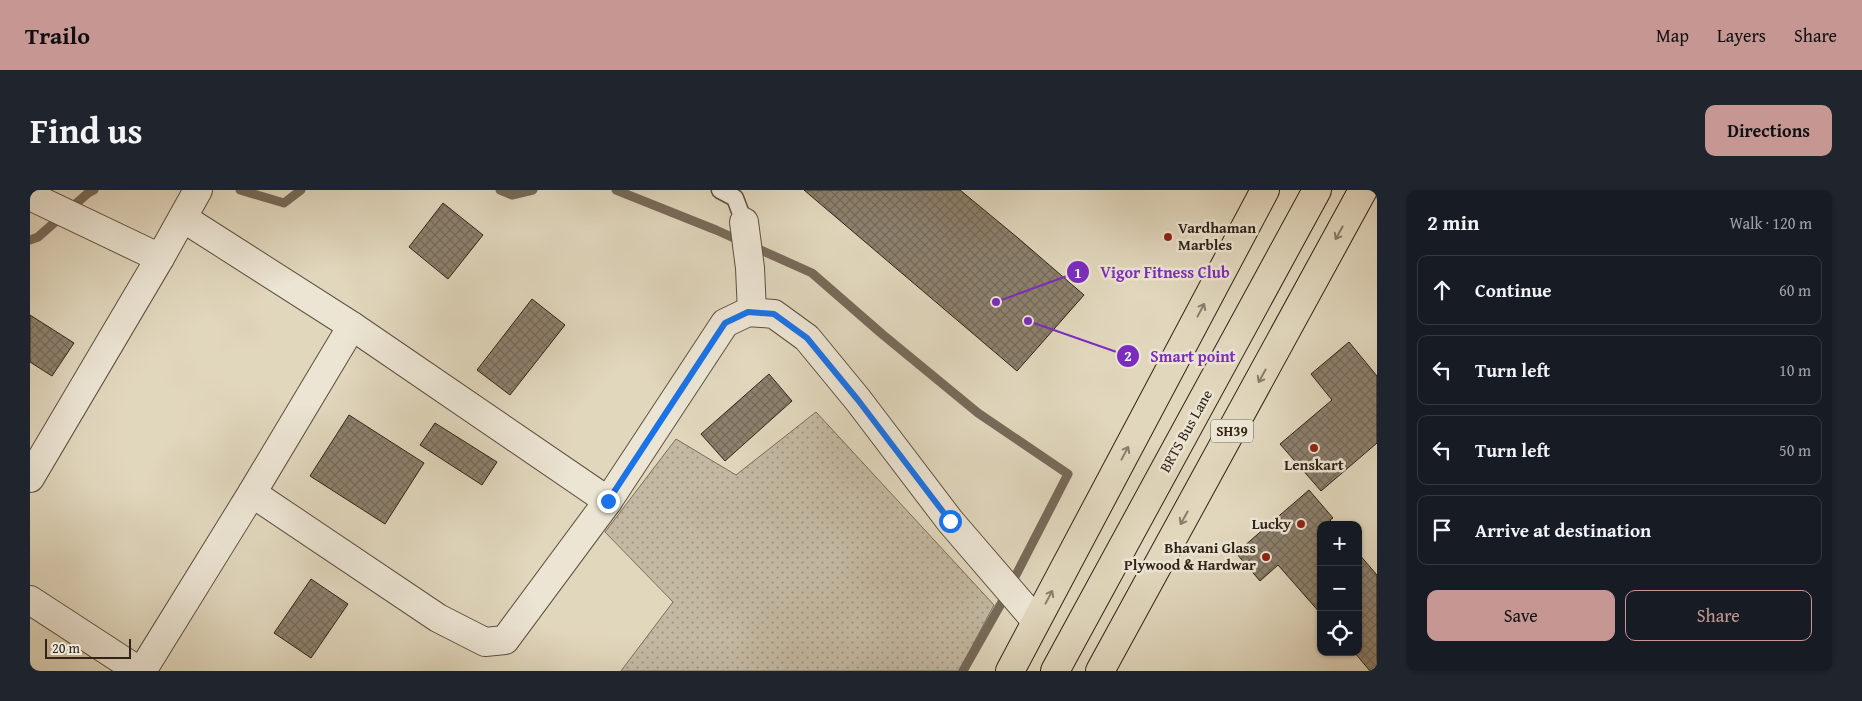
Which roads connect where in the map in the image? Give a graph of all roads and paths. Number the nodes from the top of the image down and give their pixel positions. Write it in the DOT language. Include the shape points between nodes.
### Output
graph roads {
  1 [pos="720,190"];
  2 [pos="1265,190"];
  3 [pos="1317,190"];
  4 [pos="1363,190"];
  5 [pos="38,200"];
  6 [pos="191,202"];
  7 [pos="744,222"];
  8 [pos="160,258"];
  9 [pos="752,312"];
  10 [pos="352,326"];
  11 [pos="30,478"];
  12 [pos="252,494"];
  13 [pos="608,501"];
  14 [pos="30,600"];
  15 [pos="1029,613"];
  16 [pos="140,671"];
  17 [pos="1010,671"];
  18 [pos="1055,671"];
  19 [pos="1100,671"];
  1 -- 7 [label="lane" via="734,198"];
  15 -- 2 [label="main road, one-way"];
  3 -- 18 [label="main road, BRTS Bus Lane"];
  4 -- 19 [label="main road, SH39, one-way"];
  5 -- 8 [label="street"];
  6 -- 8 [label="street"];
  6 -- 10 [label="street"];
  7 -- 9 [label="street"];
  8 -- 11 [label="street"];
  9 -- 13 [label="street" via="725,323"];
  9 -- 15 [label="street" via="774,314 807,338 950,521"];
  10 -- 12 [label="street"];
  10 -- 13 [label="street"];
  12 -- 13 [label="street" via="438,618 484,642 505,640"];
  12 -- 16 [label="street"];
  14 -- 16 [label="street"];
  15 -- 17 [label="main road"];
}
